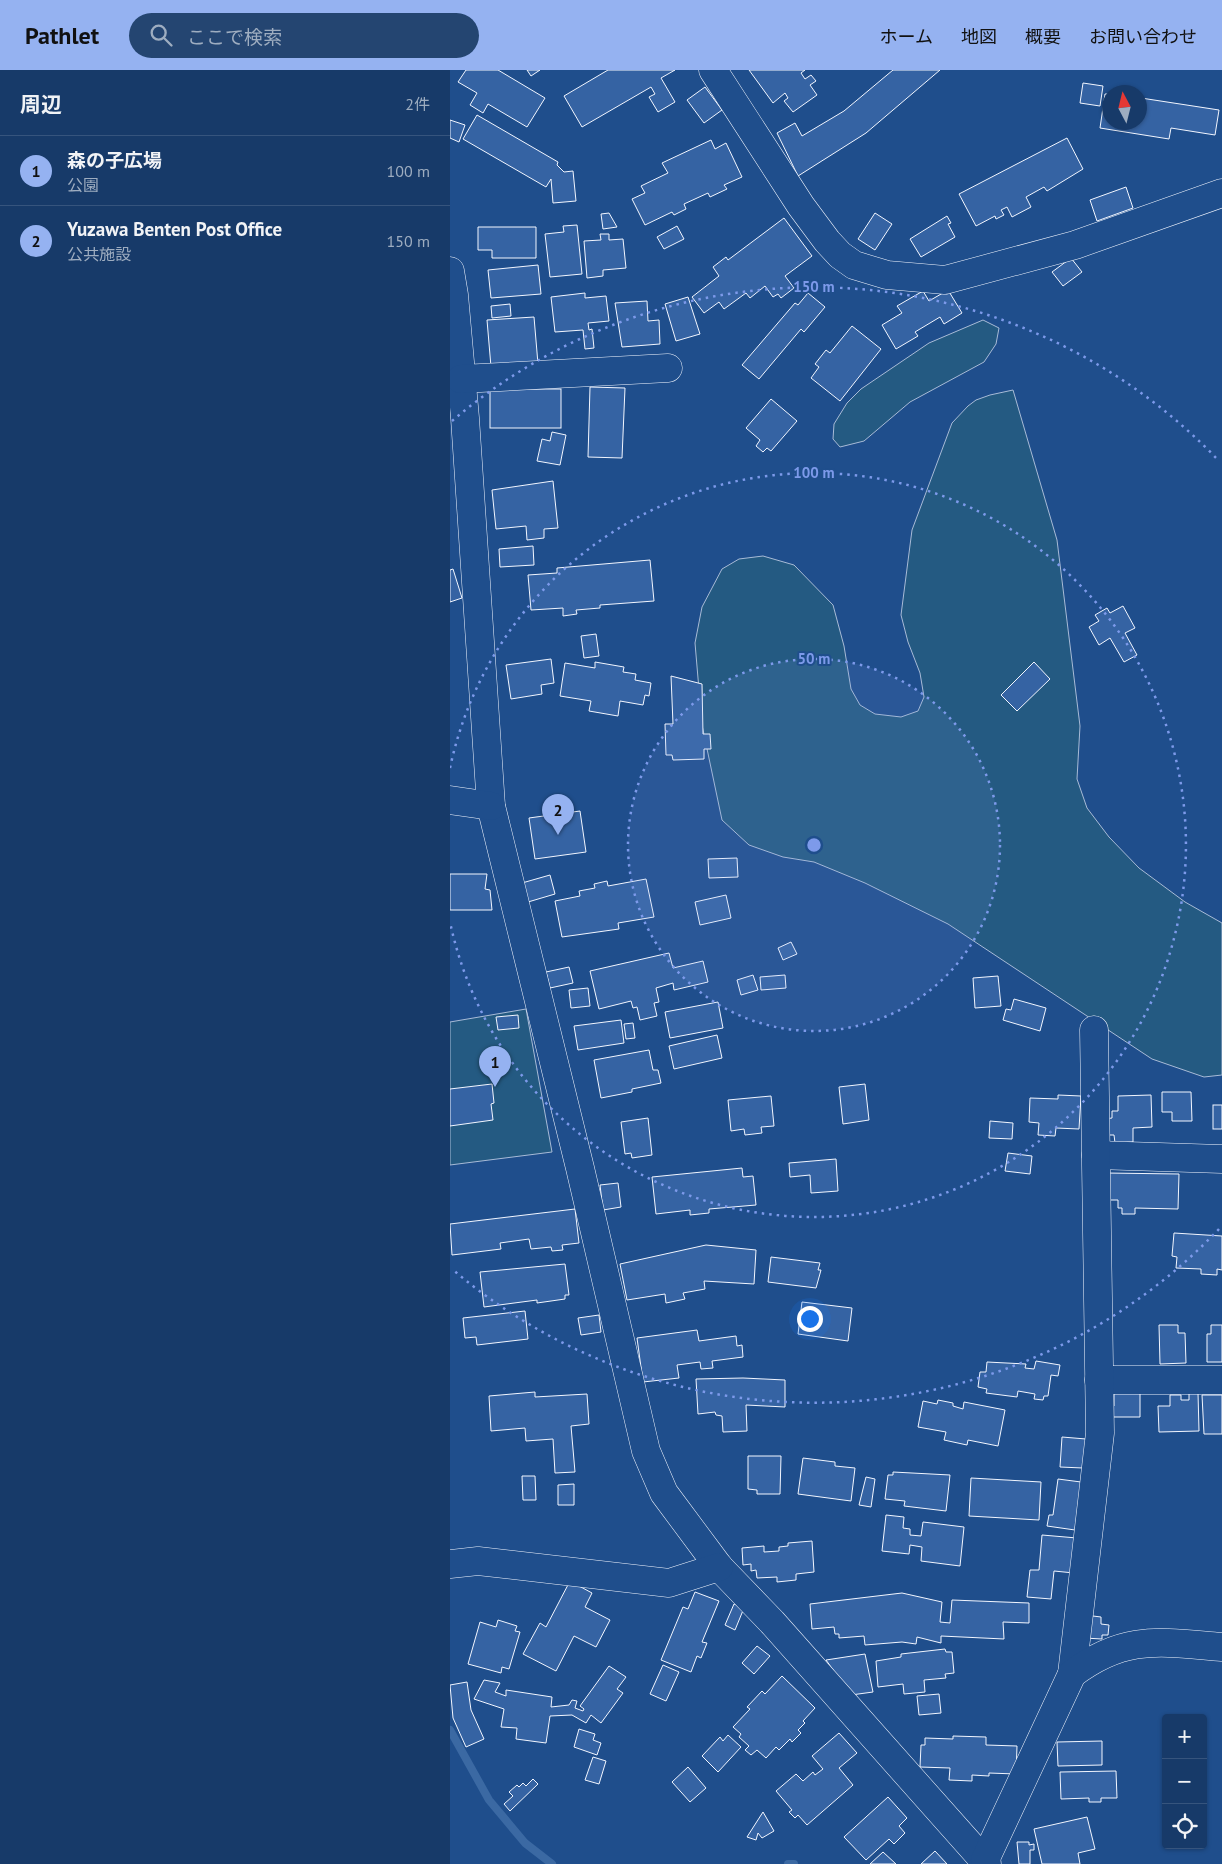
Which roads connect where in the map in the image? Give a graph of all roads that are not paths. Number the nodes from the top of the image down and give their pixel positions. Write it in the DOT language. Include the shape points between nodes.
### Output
graph roads {
  1 [pos="713,70"];
  2 [pos="1222,193"];
  3 [pos="450,271"];
  4 [pos="668,368"];
  5 [pos="461,379"];
  6 [pos="457,414"];
  7 [pos="450,800"];
  8 [pos="491,806"];
  9 [pos="1094,1030"];
  10 [pos="1096,1154"];
  11 [pos="1222,1159"];
  12 [pos="1099,1380"];
  13 [pos="1222,1380"];
  14 [pos="450,1564"];
  15 [pos="719,1567"];
  16 [pos="1222,1647"];
  17 [pos="1072,1674"];
  18 [pos="986,1862"];
  1 -- 2 [label="street" via="826,241 854,265 887,275 945,280 1076,245"];
  3 -- 5 [label="street"];
  4 -- 5 [label="street"];
  5 -- 6 [label="street"];
  6 -- 8 [label="street"];
  7 -- 8 [label="street"];
  8 -- 15 [label="street" via="646,1451 664,1493"];
  9 -- 10 [label="street"];
  10 -- 11 [label="street"];
  10 -- 12 [label="street"];
  12 -- 13 [label="street"];
  12 -- 17 [label="street" via="1100,1433"];
  14 -- 15 [label="street" via="478,1561 669,1583"];
  15 -- 18 [label="street"];
  16 -- 17 [label="street" via="1138,1642 1093,1658"];
  17 -- 18 [label="street"];
}
